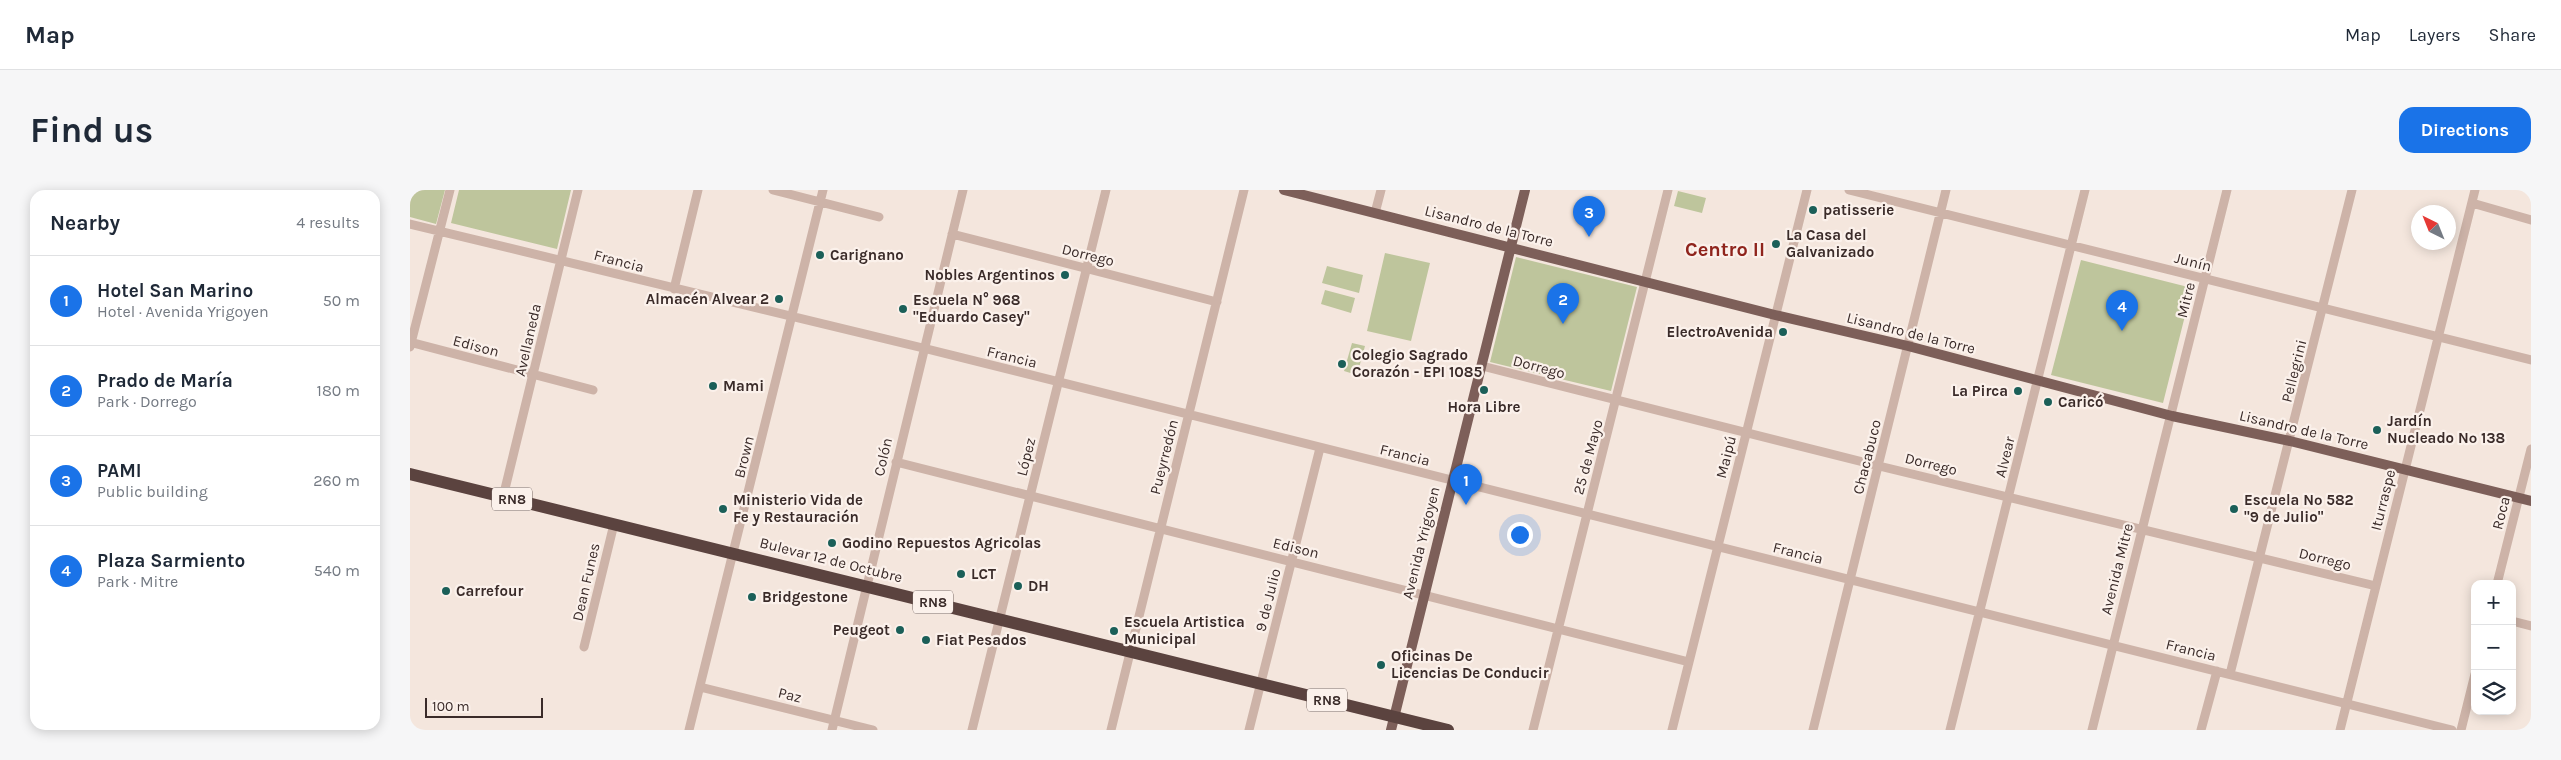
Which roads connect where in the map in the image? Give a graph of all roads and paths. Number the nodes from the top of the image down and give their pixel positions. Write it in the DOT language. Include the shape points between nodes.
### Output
graph roads {
  1 [pos="450,190"];
  2 [pos="578,190"];
  3 [pos="698,190"];
  4 [pos="774,190"];
  5 [pos="824,190"];
  6 [pos="963,190"];
  7 [pos="1106,190"];
  8 [pos="1244,190"];
  9 [pos="1284,190"];
  10 [pos="1381,190"];
  11 [pos="1525,190"];
  12 [pos="1668,190"];
  13 [pos="1807,190"];
  14 [pos="1849,190"];
  15 [pos="1946,190"];
  16 [pos="2085,190"];
  17 [pos="2227,190"];
  18 [pos="2352,190"];
  19 [pos="2475,190"];
  20 [pos="820,202"];
  21 [pos="2472,203"];
  22 [pos="1375,213"];
  23 [pos="1940,213"];
  24 [pos="879,217"];
  25 [pos="2531,220"];
  26 [pos="410,224"];
  27 [pos="440,232"];
  28 [pos="952,234"];
  29 [pos="2071,246"];
  30 [pos="1512,248"];
  31 [pos="561,260"];
  32 [pos="1086,270"];
  33 [pos="2205,279"];
  34 [pos="1645,281"];
  35 [pos="674,289"];
  36 [pos="1217,302"];
  37 [pos="2324,308"];
  38 [pos="1775,315"];
  39 [pos="792,317"];
  40 [pos="2437,337"];
  41 [pos="410,344"];
  42 [pos="1908,346"];
  43 [pos="923,348"];
  44 [pos="2531,360"];
  45 [pos="1482,366"];
  46 [pos="534,375"];
  47 [pos="2038,382"];
  48 [pos="1058,383"];
  49 [pos="593,390"];
  50 [pos="1616,401"];
  51 [pos="1189,415"];
  52 [pos="2172,416"];
  53 [pos="1746,433"];
  54 [pos="2290,442"];
  55 [pos="1320,448"];
  56 [pos="2531,449"];
  57 [pos="896,462"];
  58 [pos="1879,466"];
  59 [pos="2404,469"];
  60 [pos="410,474"];
  61 [pos="1452,481"];
  62 [pos="1030,496"];
  63 [pos="503,497"];
  64 [pos="2519,497"];
  65 [pos="2009,498"];
  66 [pos="2531,500"];
  67 [pos="1587,515"];
  68 [pos="614,524"];
  69 [pos="2142,529"];
  70 [pos="1161,530"];
  71 [pos="1718,547"];
  72 [pos="733,554"];
  73 [pos="2260,557"];
  74 [pos="1292,561"];
  75 [pos="1850,580"];
  76 [pos="2498,580"];
  77 [pos="867,585"];
  78 [pos="2376,586"];
  79 [pos="1423,594"];
  80 [pos="1979,613"];
  81 [pos="1000,619"];
  82 [pos="2516,622"];
  83 [pos="2531,626"];
  84 [pos="1558,629"];
  85 [pos="2113,645"];
  86 [pos="584,647"];
  87 [pos="1131,652"];
  88 [pos="1689,662"];
  89 [pos="2217,671"];
  90 [pos="2230,674"];
  91 [pos="1261,684"];
  92 [pos="700,687"];
  93 [pos="2471,690"];
  94 [pos="2346,703"];
  95 [pos="1394,717"];
  96 [pos="833,725"];
  97 [pos="689,730"];
  98 [pos="873,730"];
  99 [pos="972,730"];
  100 [pos="1111,730"];
  101 [pos="1250,730"];
  102 [pos="1391,730"];
  103 [pos="1448,730"];
  104 [pos="1533,730"];
  105 [pos="1672,730"];
  106 [pos="1813,730"];
  107 [pos="1950,730"];
  108 [pos="2092,730"];
  109 [pos="2202,730"];
  110 [pos="2340,730"];
  111 [pos="2452,730"];
  112 [pos="2461,730"];
  1 -- 27 [label="street"];
  2 -- 31 [label="street, Avellaneda"];
  3 -- 35 [label="street"];
  4 -- 20 [label="street"];
  5 -- 20 [label="street, Brown"];
  6 -- 28 [label="street, Colón"];
  7 -- 32 [label="street, López"];
  8 -- 36 [label="street, Pueyrredón"];
  9 -- 22 [label="main road, Lisandro de la Torre"];
  10 -- 22 [label="street"];
  11 -- 30 [label="main road, Avenida Yrigoyen"];
  12 -- 34 [label="street, 25 de Mayo"];
  13 -- 38 [label="street, Maipú"];
  14 -- 23 [label="street, Junín"];
  15 -- 23 [label="street, Chacabuco"];
  16 -- 29 [label="street, Alvear"];
  17 -- 33 [label="street, Mitre"];
  18 -- 37 [label="street, Pellegrini"];
  19 -- 21 [label="street, Iturraspe"];
  20 -- 24 [label="street"];
  20 -- 39 [label="street, Brown"];
  21 -- 25 [label="street"];
  21 -- 40 [label="street, Iturraspe"];
  22 -- 30 [label="main road, Lisandro de la Torre"];
  23 -- 29 [label="street, Junín"];
  23 -- 42 [label="street, Chacabuco"];
  26 -- 27 [label="street, Francia"];
  27 -- 31 [label="street, Francia"];
  27 -- 41 [label="street"];
  28 -- 32 [label="street, Dorrego"];
  28 -- 43 [label="street, Colón"];
  29 -- 33 [label="street, Junín"];
  29 -- 47 [label="street, Alvear"];
  30 -- 34 [label="main road, Lisandro de la Torre"];
  30 -- 45 [label="main road, Avenida Yrigoyen"];
  31 -- 35 [label="street, Francia"];
  31 -- 46 [label="street, Avellaneda"];
  32 -- 36 [label="street, Dorrego"];
  32 -- 48 [label="street, López"];
  33 -- 37 [label="street, Junín"];
  33 -- 52 [label="street, Mitre"];
  34 -- 38 [label="main road, Lisandro de la Torre"];
  34 -- 50 [label="street, 25 de Mayo"];
  35 -- 39 [label="street, Francia"];
  36 -- 51 [label="street, Pueyrredón"];
  37 -- 40 [label="street, Junín"];
  37 -- 54 [label="street, Pellegrini"];
  38 -- 42 [label="main road, Lisandro de la Torre"];
  38 -- 53 [label="street, Maipú"];
  39 -- 43 [label="street, Francia"];
  39 -- 72 [label="street, Brown"];
  40 -- 44 [label="street, Junín"];
  40 -- 59 [label="street, Iturraspe"];
  41 -- 46 [label="street, Edison"];
  42 -- 47 [label="main road, Lisandro de la Torre"];
  42 -- 58 [label="street, Chacabuco"];
  43 -- 48 [label="street, Francia"];
  43 -- 57 [label="street, Colón"];
  45 -- 50 [label="street, Dorrego"];
  45 -- 61 [label="main road, Avenida Yrigoyen"];
  46 -- 49 [label="street, Edison"];
  46 -- 63 [label="street, Avellaneda"];
  47 -- 52 [label="main road, Lisandro de la Torre"];
  47 -- 65 [label="street, Alvear"];
  48 -- 51 [label="street, Francia"];
  48 -- 62 [label="street, López"];
  50 -- 53 [label="street, Dorrego"];
  50 -- 67 [label="street, 25 de Mayo"];
  51 -- 55 [label="street, Francia"];
  51 -- 70 [label="street, Pueyrredón"];
  52 -- 54 [label="main road, Lisandro de la Torre"];
  52 -- 69 [label="street, Avenida Mitre"];
  53 -- 58 [label="street, Dorrego"];
  53 -- 71 [label="street, Maipú"];
  54 -- 59 [label="main road, Lisandro de la Torre"];
  54 -- 73 [label="street, Pellegrini"];
  55 -- 61 [label="street, Francia"];
  55 -- 74 [label="street, 9 de Julio"];
  56 -- 64 [label="street, Roca"];
  57 -- 62 [label="street, Edison"];
  57 -- 77 [label="street, Colón"];
  58 -- 65 [label="street, Dorrego"];
  58 -- 75 [label="street, Chacabuco"];
  59 -- 64 [label="main road, Lisandro de la Torre"];
  59 -- 78 [label="street, Iturraspe"];
  60 -- 63 [label="highway, Bulevar 12 de Octubre / RN8"];
  61 -- 67 [label="street, Francia"];
  61 -- 79 [label="main road, Avenida Yrigoyen"];
  62 -- 70 [label="street, Edison"];
  62 -- 81 [label="street, López"];
  63 -- 68 [label="highway, Bulevar 12 de Octubre / RN8"];
  64 -- 66 [label="main road, Lisandro de la Torre"];
  64 -- 76 [label="street, Roca"];
  65 -- 69 [label="street, Dorrego"];
  65 -- 80 [label="street, Alvear"];
  67 -- 71 [label="street, Francia"];
  67 -- 84 [label="street, 25 de Mayo"];
  68 -- 72 [label="highway, Bulevar 12 de Octubre / RN8"];
  68 -- 86 [label="street, Dean Funes"];
  69 -- 73 [label="street, Dorrego"];
  69 -- 85 [label="street, Avenida Mitre"];
  70 -- 74 [label="street, Edison"];
  70 -- 87 [label="street, Pueyrredón"];
  71 -- 75 [label="street, Francia"];
  71 -- 88 [label="street, Maipú"];
  72 -- 77 [label="highway, Bulevar 12 de Octubre / RN8"];
  72 -- 92 [label="street, Brown"];
  73 -- 78 [label="street, Dorrego"];
  73 -- 90 [label="street, Pellegrini"];
  74 -- 79 [label="street, Edison"];
  74 -- 91 [label="street, 9 de Julio"];
  75 -- 80 [label="street, Francia"];
  75 -- 106 [label="street, Chacabuco"];
  77 -- 81 [label="highway, Bulevar 12 de Octubre / RN8"];
  77 -- 96 [label="street, Colón"];
  78 -- 94 [label="street, Iturraspe"];
  79 -- 84 [label="street, Edison"];
  79 -- 95 [label="main road, Avenida Yrigoyen"];
  80 -- 85 [label="street, Francia"];
  80 -- 107 [label="street, Alvear"];
  81 -- 87 [label="highway, Bulevar 12 de Octubre / RN8"];
  81 -- 99 [label="street, López"];
  82 -- 83 [label="street"];
  84 -- 88 [label="street, Edison"];
  84 -- 104 [label="street, 25 de Mayo"];
  85 -- 89 [label="street, Francia"];
  85 -- 108 [label="street, Avenida Mitre"];
  87 -- 91 [label="highway, Bulevar 12 de Octubre / RN8"];
  87 -- 100 [label="street, Pueyrredón"];
  88 -- 105 [label="street, Maipú"];
  89 -- 90 [label="street, Francia"];
  89 -- 109 [label="street"];
  90 -- 94 [label="street, Francia"];
  91 -- 95 [label="highway, Bulevar 12 de Octubre / RN8"];
  91 -- 101 [label="street, 9 de Julio"];
  92 -- 96 [label="street, Paz"];
  92 -- 97 [label="street, Brown"];
  93 -- 112 [label="street"];
  94 -- 110 [label="street, Iturraspe"];
  94 -- 111 [label="street, Francia"];
  95 -- 102 [label="main road, Avenida Yrigoyen"];
  95 -- 103 [label="highway, Bulevar 12 de Octubre / RN8"];
  96 -- 98 [label="street, Paz"];
}
